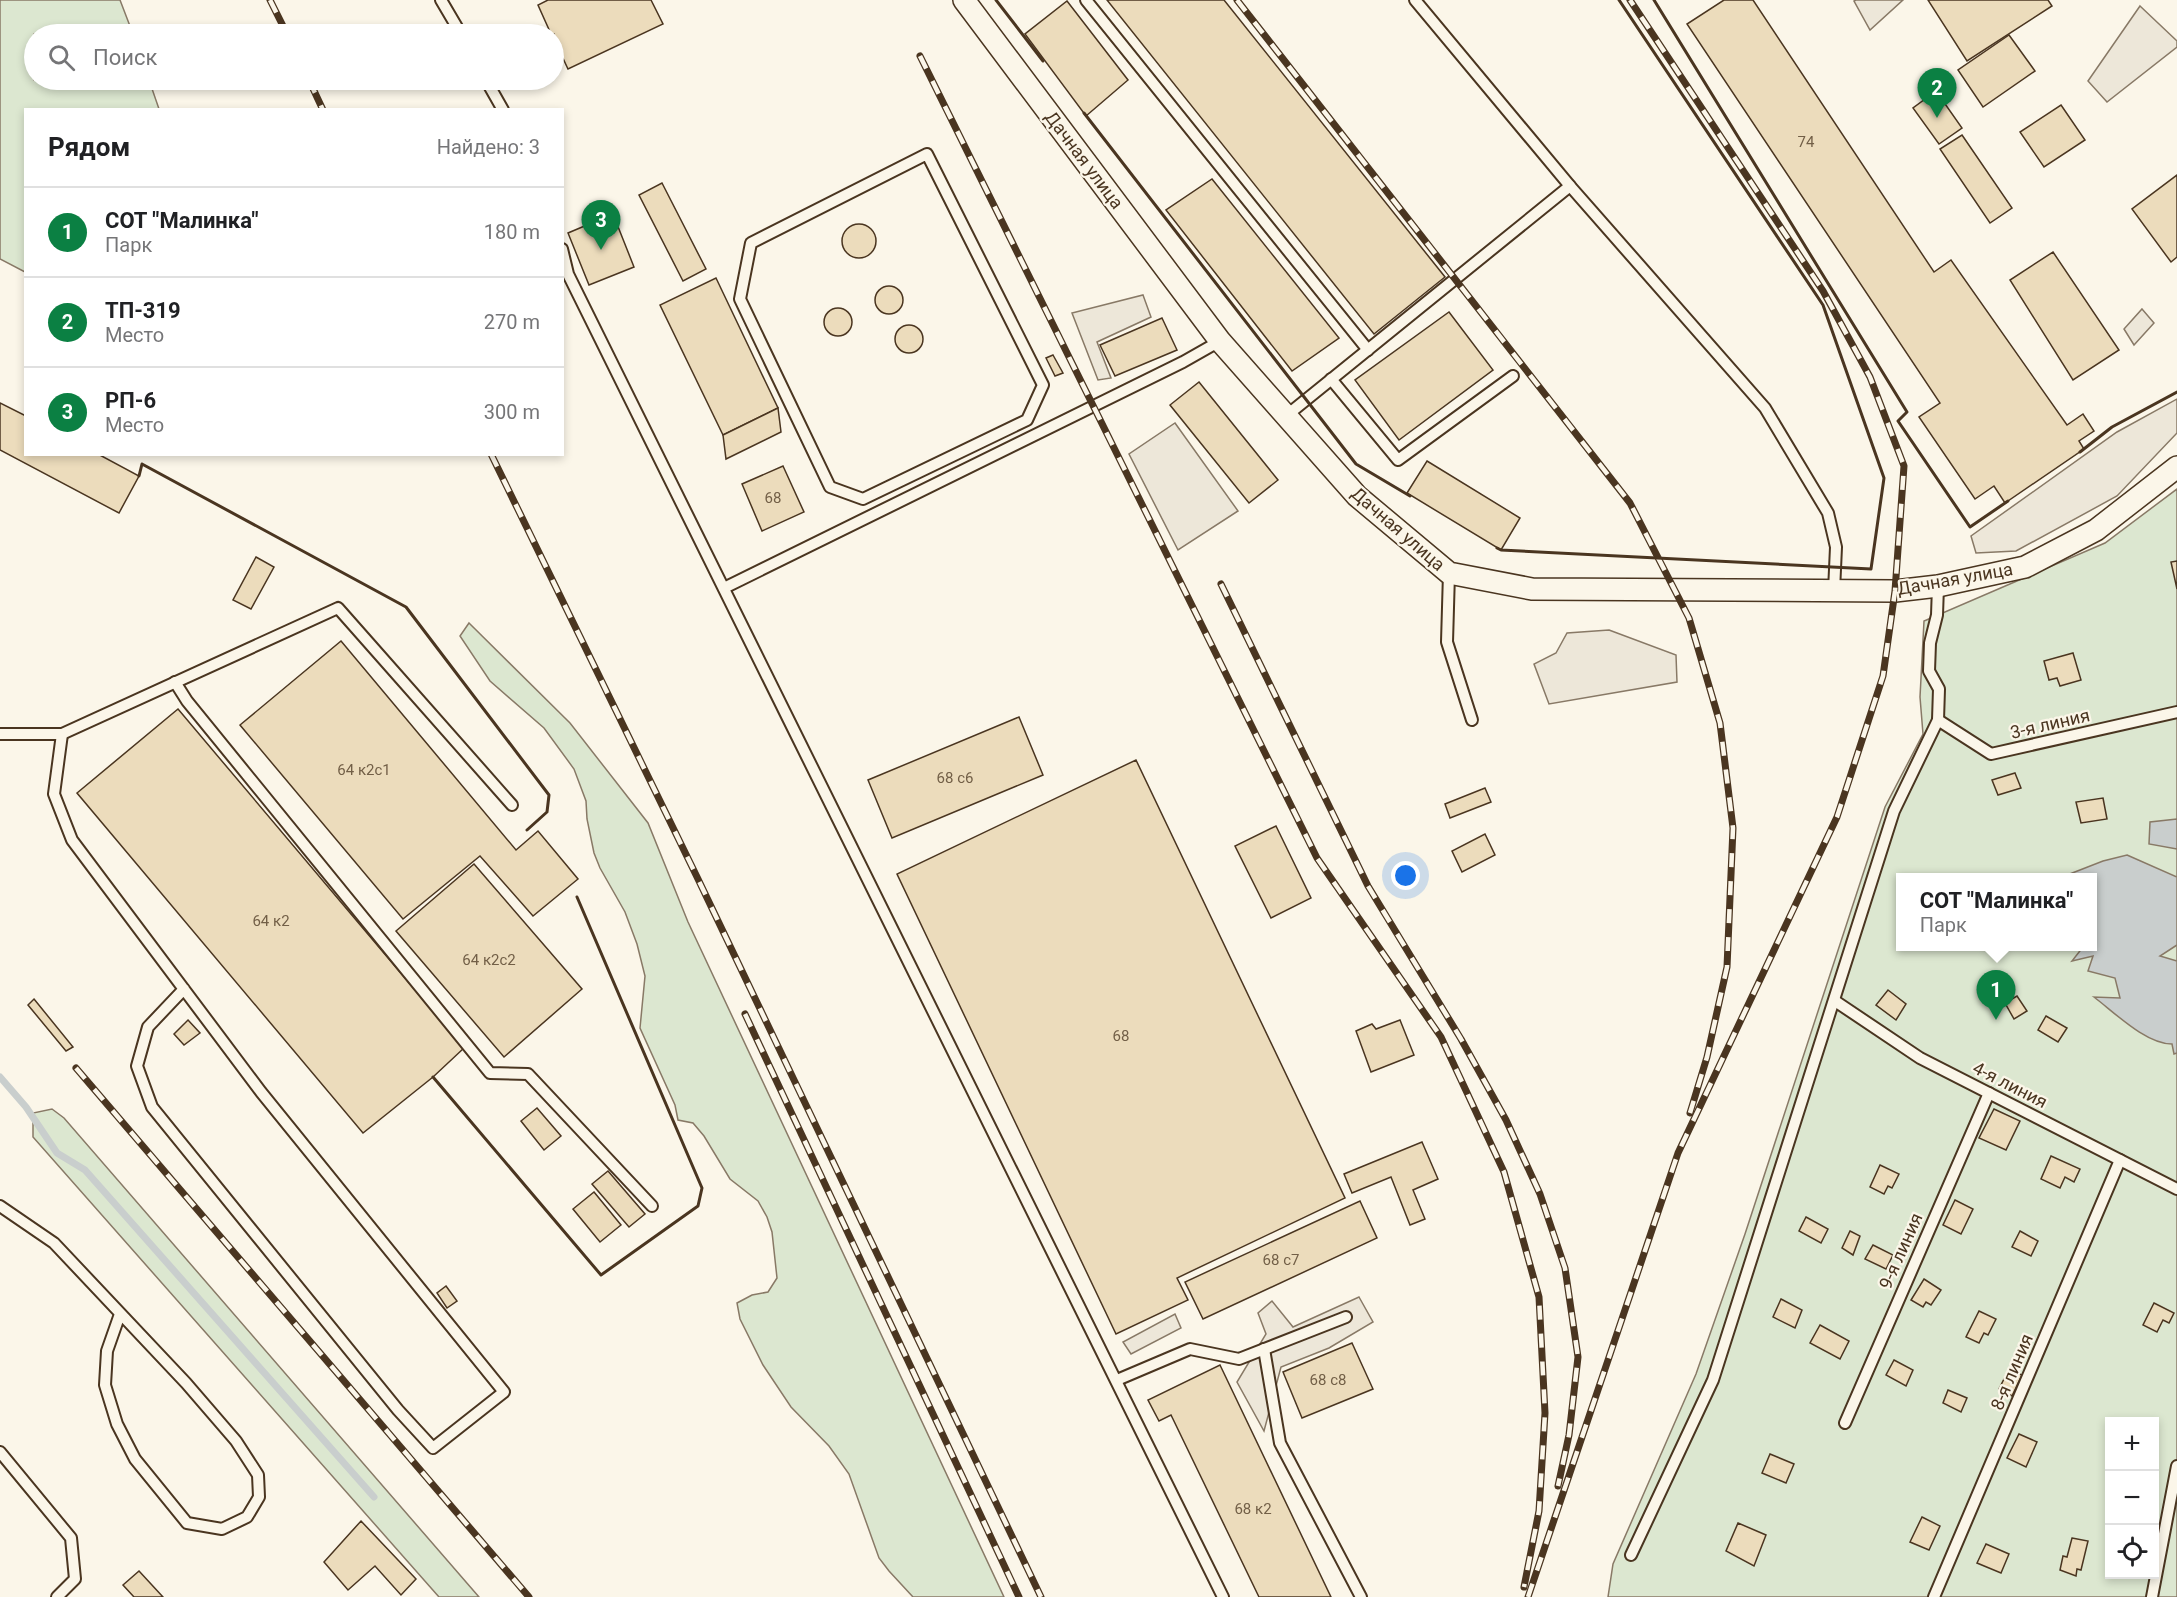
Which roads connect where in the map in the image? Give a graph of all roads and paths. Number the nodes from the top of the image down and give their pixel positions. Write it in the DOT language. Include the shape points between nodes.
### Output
graph roads {
  1 [pos="441,0"];
  2 [pos="964,0"];
  3 [pos="1086,0"];
  4 [pos="1414,0"];
  5 [pos="455,24"];
  6 [pos="492,90"];
  7 [pos="502,108"];
  8 [pos="1570,186"];
  9 [pos="564,257"];
  10 [pos="1220,341"];
  11 [pos="1368,350"];
  12 [pos="1513,376"];
  13 [pos="1330,379"];
  14 [pos="1286,416"];
  15 [pos="1027,420"];
  16 [pos="2177,467"];
  17 [pos="1449,573"];
  18 [pos="1938,586"];
  19 [pos="724,588"];
  20 [pos="1834,591"];
  21 [pos="175,682"];
  22 [pos="2177,712"];
  23 [pos="1472,720"];
  24 [pos="1938,720"];
  25 [pos="0,734"];
  26 [pos="62,734"];
  27 [pos="512,805"];
  28 [pos="184,989"];
  29 [pos="1835,1001"];
  30 [pos="1989,1093"];
  31 [pos="2120,1160"];
  32 [pos="2177,1189"];
  33 [pos="0,1206"];
  34 [pos="652,1206"];
  35 [pos="120,1314"];
  36 [pos="1346,1317"];
  37 [pos="1264,1349"];
  38 [pos="1117,1380"];
  39 [pos="1845,1423"];
  40 [pos="0,1452"];
  41 [pos="2177,1466"];
  42 [pos="1632,1555"];
  43 [pos="57,1597"];
  44 [pos="1223,1597"];
  45 [pos="1361,1597"];
  46 [pos="1934,1597"];
  47 [pos="2152,1597"];
  1 -- 5 [label="lane"];
  2 -- 10 [label="street, Дачная улица"];
  3 -- 11 [label="lane"];
  4 -- 8 [label="lane"];
  6 -- 7 [label="lane"];
  8 -- 11 [label="lane"];
  8 -- 20 [label="lane" via="1765,408 1827,513 1836,546"];
  9 -- 19 [label="lane" via="568,274"];
  10 -- 14 [label="street, Дачная улица"];
  10 -- 19 [label="lane"];
  11 -- 13 [label="lane"];
  12 -- 13 [label="lane" via="1398,460"];
  13 -- 14 [label="lane"];
  14 -- 17 [label="street, Дачная улица" via="1357,496"];
  15 -- 15 [label="lane" via="863,499 830,487 740,299 751,243 927,153 1043,385"];
  16 -- 18 [label="street, Дачная улица" via="2096,530 2025,567"];
  17 -- 20 [label="street, Дачная улица" via="1532,589"];
  17 -- 23 [label="lane" via="1447,642"];
  18 -- 20 [label="street, Дачная улица"];
  18 -- 24 [label="lane" via="1929,671 1939,689"];
  19 -- 38 [label="lane"];
  21 -- 26 [label="lane"];
  21 -- 27 [label="lane" via="338,608"];
  21 -- 34 [label="lane" via="490,1073 528,1074"];
  22 -- 24 [label="lane, 3-я линия" via="1991,754"];
  24 -- 29 [label="lane" via="1894,811"];
  25 -- 26 [label="lane"];
  26 -- 28 [label="lane" via="54,794 72,840"];
  28 -- 28 [label="lane" via="261,1092 504,1392 433,1448 152,1107 137,1066 148,1027"];
  29 -- 30 [label="lane, 4-я линия" via="1920,1058"];
  29 -- 42 [label="lane" via="1713,1380"];
  30 -- 31 [label="lane, 4-я линия"];
  30 -- 39 [label="lane, 9-я линия"];
  31 -- 32 [label="lane, 4-я линия"];
  31 -- 46 [label="lane, 8-я линия"];
  33 -- 35 [label="lane" via="54,1243"];
  35 -- 35 [label="lane" via="236,1441 258,1475 259,1497 247,1517 222,1529 186,1523 135,1459 117,1424 105,1385 107,1351"];
  36 -- 37 [label="lane"];
  37 -- 38 [label="lane" via="1239,1359 1190,1349"];
  37 -- 45 [label="lane" via="1280,1443"];
  38 -- 44 [label="lane"];
  40 -- 43 [label="lane" via="71,1538 75,1579"];
  41 -- 47 [label="lane"];
}
